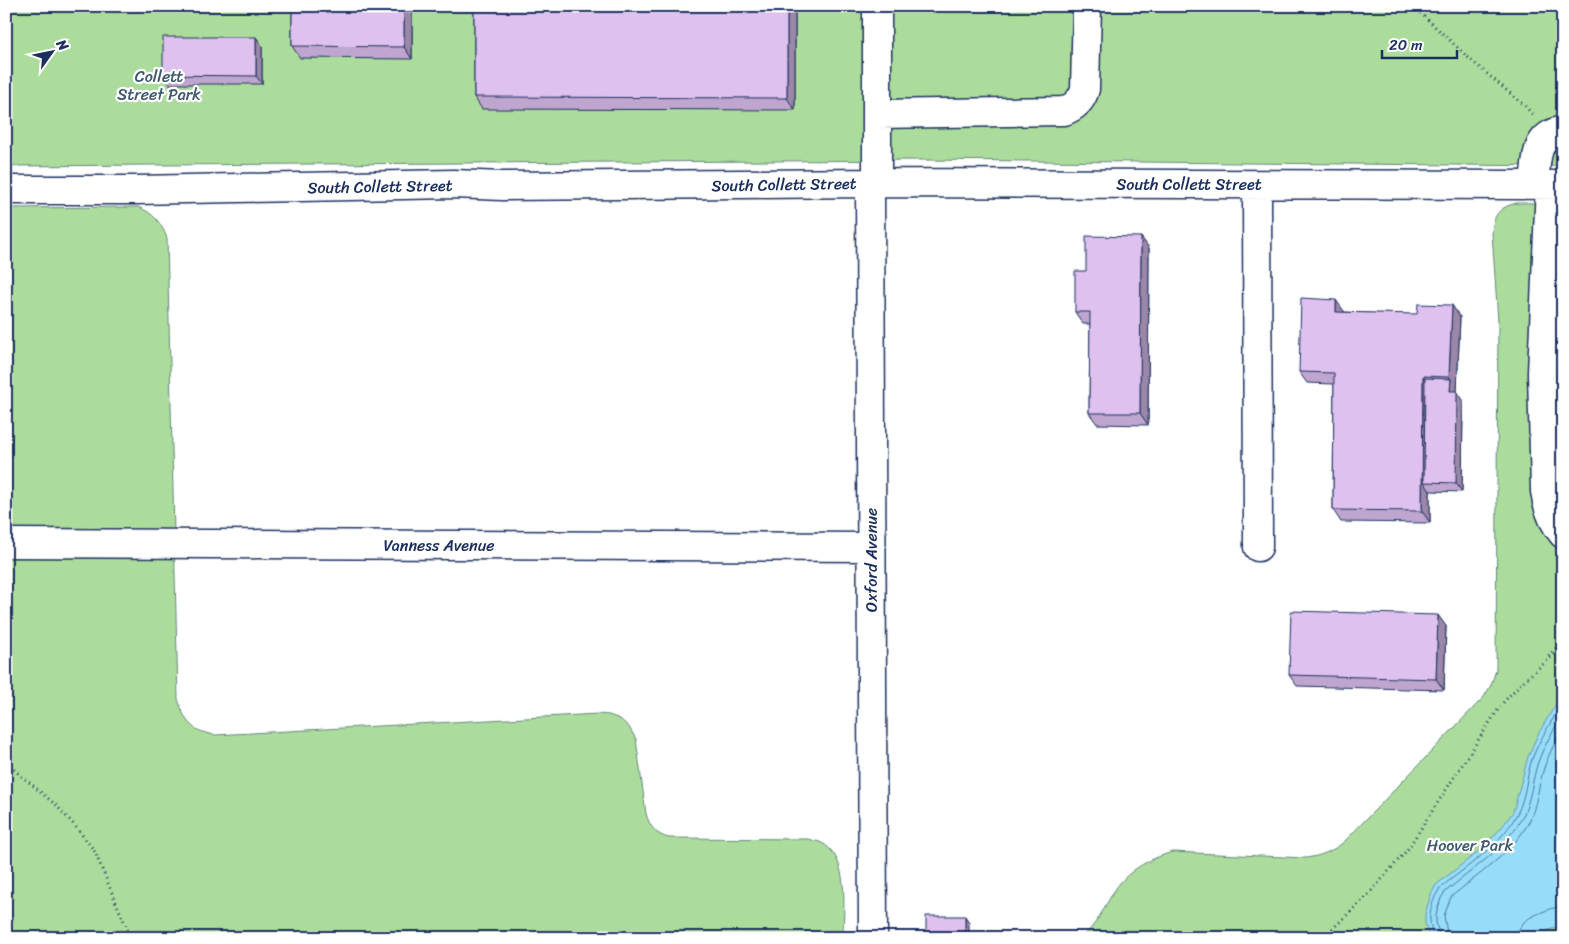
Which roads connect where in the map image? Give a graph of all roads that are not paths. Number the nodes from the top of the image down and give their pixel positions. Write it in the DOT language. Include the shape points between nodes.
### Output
graph roads {
  1 [pos="877,6"];
  2 [pos="1087,6"];
  3 [pos="878,114"];
  4 [pos="1555,133"];
  5 [pos="874,183"];
  6 [pos="1257,184"];
  7 [pos="1549,185"];
  8 [pos="6,190"];
  9 [pos="1563,534"];
  10 [pos="6,543"];
  11 [pos="871,547"];
  12 [pos="1258,547"];
  13 [pos="873,938"];
  1 -- 3 [label="street, Oxford Avenue"];
  2 -- 3 [label="street" via="1086,89 1070,109"];
  3 -- 5 [label="street, Oxford Avenue"];
  4 -- 7 [label="street" via="1538,149"];
  5 -- 6 [label="street, South Collett Street"];
  5 -- 8 [label="street, South Collett Street"];
  5 -- 11 [label="street, Oxford Avenue"];
  6 -- 7 [label="street, South Collett Street"];
  6 -- 12 [label="street"];
  7 -- 9 [label="street" via="1542,373 1545,491 1550,514"];
  10 -- 11 [label="street, Vanness Avenue"];
  11 -- 13 [label="street, Oxford Avenue"];
}
